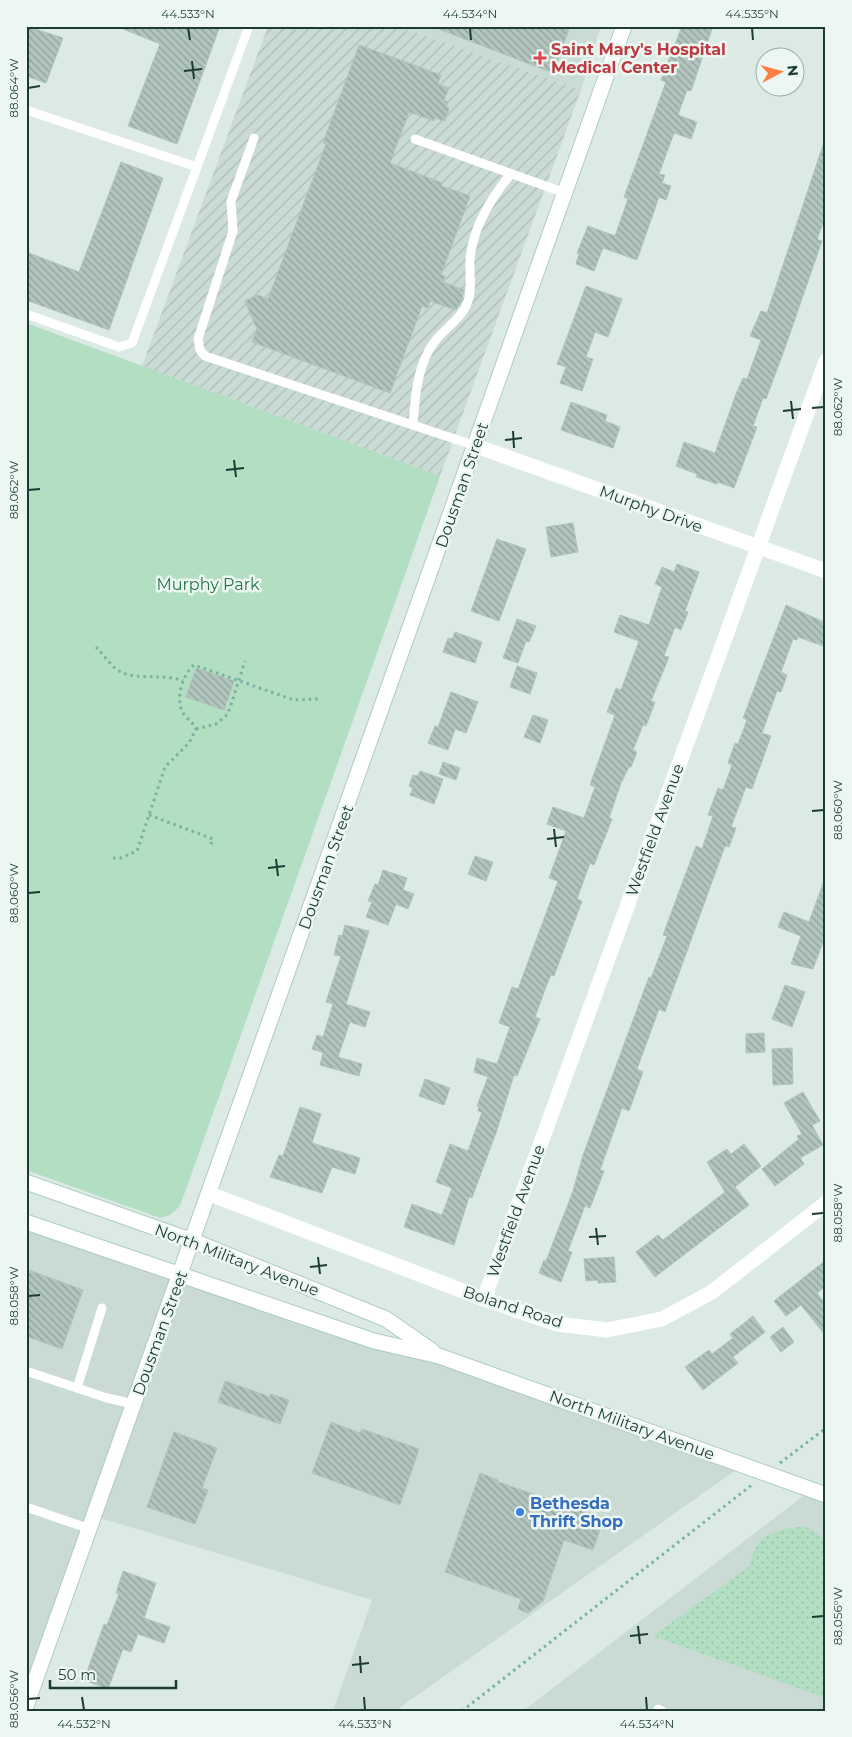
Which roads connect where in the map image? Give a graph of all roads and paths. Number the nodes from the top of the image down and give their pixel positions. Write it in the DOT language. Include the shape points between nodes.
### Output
graph roads {
  1 [pos="249,26"];
  2 [pos="624,26"];
  3 [pos="26,110"];
  4 [pos="254,138"];
  5 [pos="414,138"];
  6 [pos="197,167"];
  7 [pos="511,174"];
  8 [pos="565,193"];
  9 [pos="26,314"];
  10 [pos="826,361"];
  11 [pos="413,425"];
  12 [pos="476,446"];
  13 [pos="759,548"];
  14 [pos="826,571"];
  15 [pos="96,647"];
  16 [pos="245,661"];
  17 [pos="240,680"];
  18 [pos="183,681"];
  19 [pos="318,698"];
  20 [pos="196,729"];
  21 [pos="149,815"];
  22 [pos="210,848"];
  23 [pos="113,858"];
  24 [pos="26,1182"];
  25 [pos="210,1194"];
  26 [pos="826,1203"];
  27 [pos="26,1222"];
  28 [pos="193,1241"];
  29 [pos="181,1275"];
  30 [pos="484,1299"];
  31 [pos="102,1308"];
  32 [pos="438,1356"];
  33 [pos="26,1371"];
  34 [pos="77,1388"];
  35 [pos="134,1404"];
  36 [pos="826,1428"];
  37 [pos="797,1450"];
  38 [pos="826,1495"];
  39 [pos="737,1497"];
  40 [pos="26,1506"];
  41 [pos="90,1528"];
  42 [pos="26,1706"];
  43 [pos="462,1711"];
  1 -- 6 [label="lane"];
  2 -- 8 [label="street, Dousman Street"];
  3 -- 6 [label="lane"];
  4 -- 11 [label="lane" via="231,202 233,231 198,339 200,350 205,356"];
  5 -- 7 [label="lane"];
  6 -- 9 [label="lane" via="132,344 119,347"];
  7 -- 8 [label="lane"];
  7 -- 11 [label="lane" via="487,208 471,248 468,302 461,315 427,352 415,390"];
  8 -- 12 [label="street, Dousman Street"];
  10 -- 13 [label="street, Westfield Avenue"];
  11 -- 12 [label="lane"];
  12 -- 13 [label="street, Murphy Drive"];
  12 -- 25 [label="street, Dousman Street"];
  13 -- 14 [label="street, Murphy Drive"];
  13 -- 30 [label="street, Westfield Avenue"];
  15 -- 18 [label="path" via="115,668 123,672 134,676 172,676"];
  16 -- 17 [label="path"];
  17 -- 18 [label="path" via="198,664 189,669"];
  17 -- 19 [label="path" via="294,700"];
  17 -- 20 [label="path" via="228,714 222,721"];
  18 -- 20 [label="path" via="180,704"];
  20 -- 21 [label="path" via="189,743 164,767"];
  21 -- 22 [label="path" via="213,839"];
  21 -- 23 [label="path" via="137,851 130,856"];
  24 -- 28 [label="street, North Military Avenue"];
  25 -- 28 [label="street, Dousman Street"];
  25 -- 30 [label="street, Boland Road"];
  26 -- 30 [label="street, Boland Road" via="712,1292 662,1319 607,1330 557,1324"];
  27 -- 29 [label="street, North Military Avenue"];
  28 -- 29 [label="street, Dousman Street"];
  28 -- 32 [label="street, North Military Avenue" via="386,1319"];
  29 -- 32 [label="street, North Military Avenue" via="374,1341"];
  29 -- 35 [label="street, Dousman Street"];
  31 -- 34 [label="lane"];
  32 -- 38 [label="street, North Military Avenue"];
  33 -- 34 [label="lane"];
  34 -- 35 [label="lane"];
  35 -- 41 [label="street, Dousman Street"];
  36 -- 37 [label="path"];
  39 -- 43 [label="path"];
  40 -- 41 [label="lane"];
  41 -- 42 [label="street, Dousman Street"];
}
